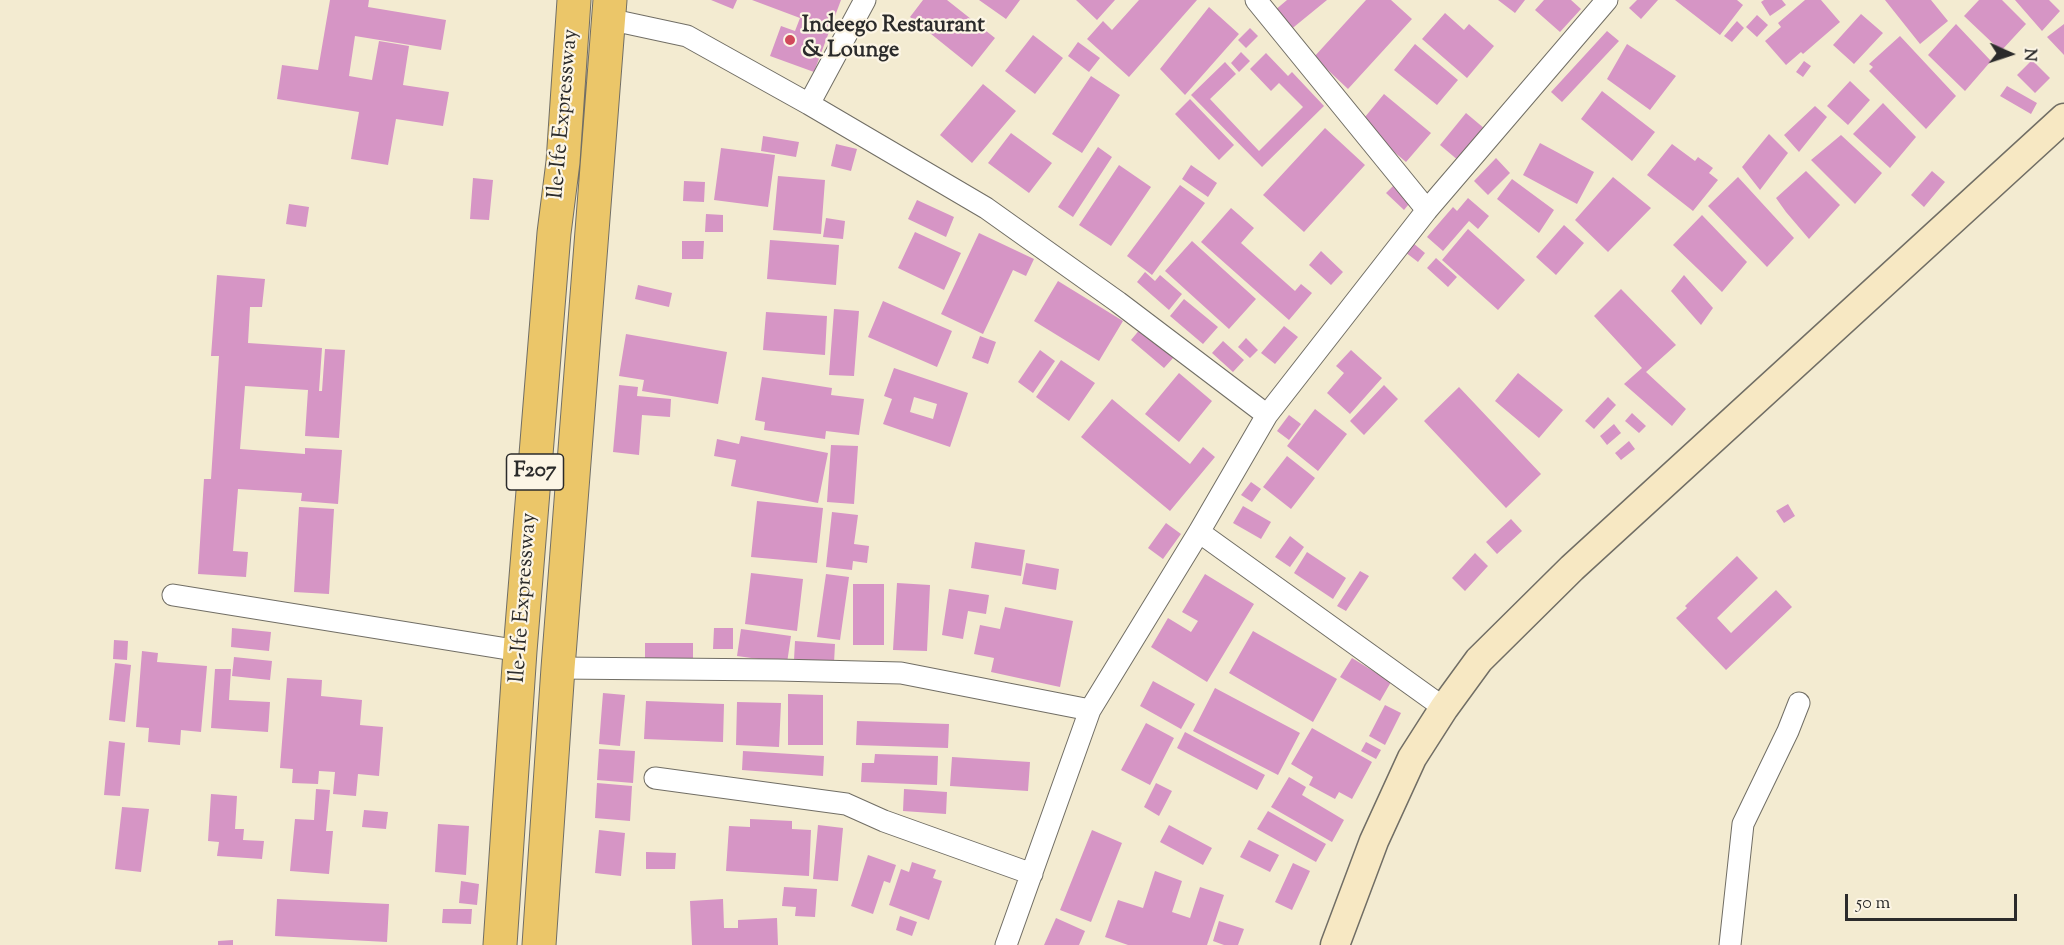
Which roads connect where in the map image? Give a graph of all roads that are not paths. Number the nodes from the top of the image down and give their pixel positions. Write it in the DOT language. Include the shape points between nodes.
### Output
graph roads {
  1 [pos="574,0"];
  2 [pos="866,0"];
  3 [pos="1256,0"];
  4 [pos="1607,0"];
  5 [pos="609,10"];
  6 [pos="809,104"];
  7 [pos="2064,118"];
  8 [pos="1427,210"];
  9 [pos="591,232"];
  10 [pos="554,233"];
  11 [pos="1267,415"];
  12 [pos="1199,532"];
  13 [pos="173,595"];
  14 [pos="520,651"];
  15 [pos="558,668"];
  16 [pos="1799,703"];
  17 [pos="1444,708"];
  18 [pos="1090,710"];
  19 [pos="656,778"];
  20 [pos="1032,874"];
  21 [pos="500,945"];
  22 [pos="539,945"];
  23 [pos="1006,945"];
  24 [pos="1335,945"];
  25 [pos="1730,945"];
  1 -- 10 [label="main road, Ile-Ife Expressway / F207"];
  2 -- 6 [label="street"];
  3 -- 8 [label="street"];
  4 -- 8 [label="street"];
  5 -- 6 [label="street" via="687,36"];
  5 -- 9 [label="main road, Ile-Ife Expressway / F207"];
  6 -- 11 [label="street" via="986,208"];
  7 -- 17 [label="main road" via="1572,568 1479,660"];
  8 -- 11 [label="street"];
  9 -- 10 [label="main road"];
  9 -- 15 [label="main road, Ile-Ife Expressway / F207"];
  10 -- 14 [label="main road, Ile-Ife Expressway / F207"];
  11 -- 12 [label="street"];
  12 -- 17 [label="street"];
  12 -- 18 [label="street"];
  13 -- 14 [label="street"];
  14 -- 21 [label="main road, Ile-Ife Expressway / F207"];
  15 -- 18 [label="street" via="901,673"];
  15 -- 22 [label="main road, Ile-Ife Expressway / F207"];
  16 -- 25 [label="street" via="1743,824"];
  17 -- 24 [label="main road" via="1412,758 1374,841"];
  18 -- 20 [label="street"];
  19 -- 20 [label="street" via="846,804"];
  20 -- 23 [label="street"];
}
